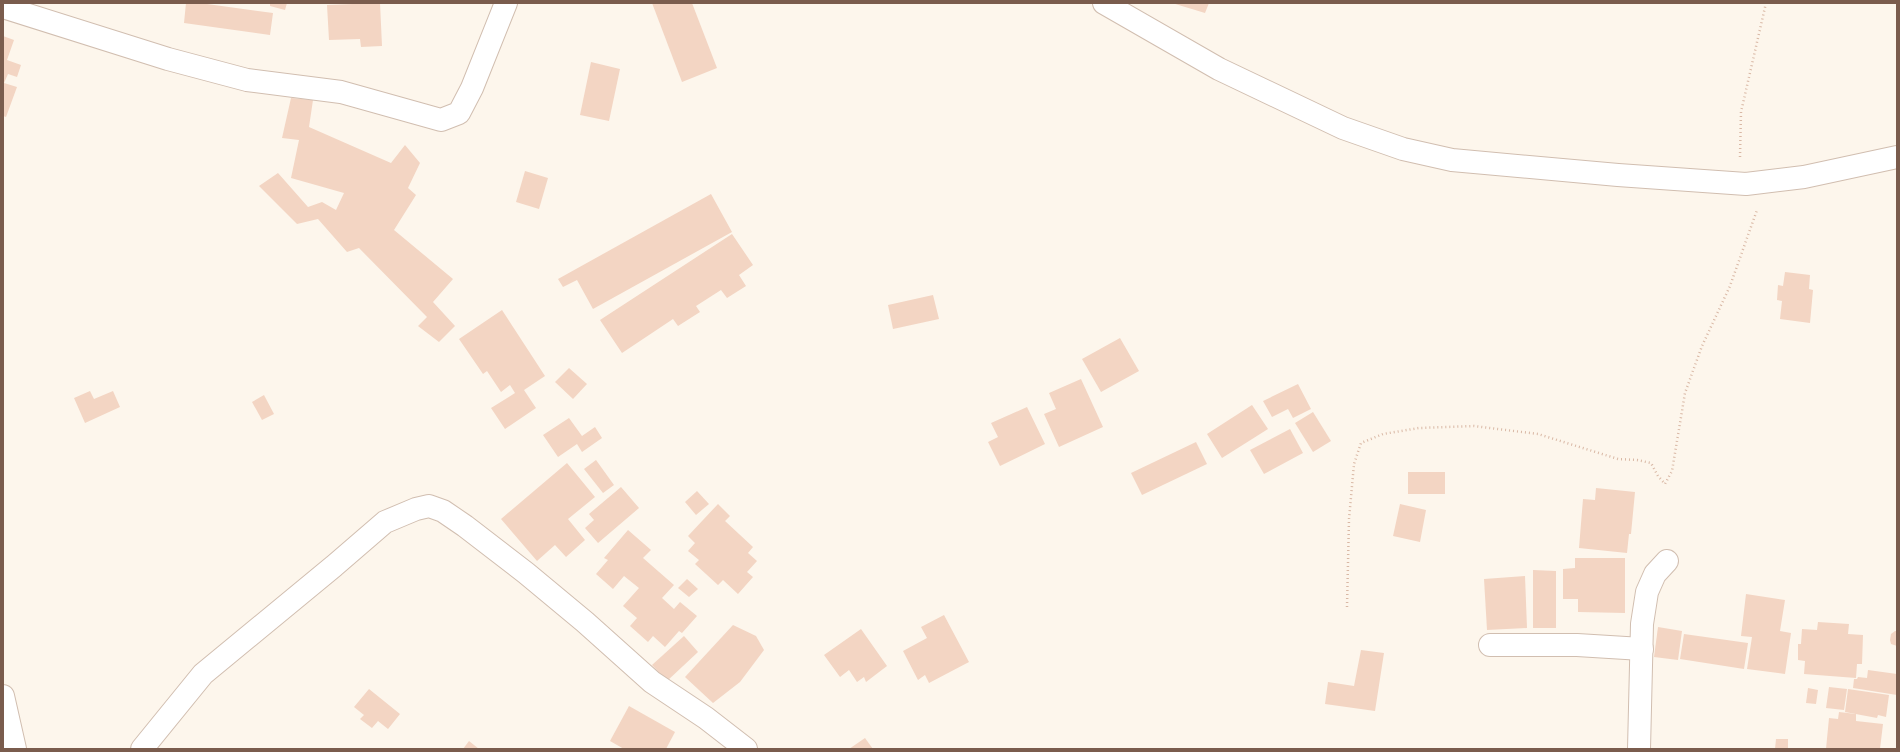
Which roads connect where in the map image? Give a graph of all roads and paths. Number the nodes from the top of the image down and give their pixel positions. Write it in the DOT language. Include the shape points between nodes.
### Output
graph roads {
  1 [pos="506,3"];
  2 [pos="1104,3"];
  3 [pos="1766,3"];
  4 [pos="3,7"];
  5 [pos="1897,157"];
  6 [pos="1757,184"];
  7 [pos="1667,561"];
  8 [pos="1347,607"];
  9 [pos="1490,645"];
  10 [pos="1642,650"];
  11 [pos="3,696"];
  12 [pos="14,749"];
  13 [pos="142,749"];
  14 [pos="746,749"];
  15 [pos="1639,749"];
  1 -- 4 [label="street" via="472,88 459,113 441,120 341,92 240,78 168,59"];
  2 -- 6 [label="street" via="1219,69 1344,128 1403,149 1452,160"];
  3 -- 6 [label="path" via="1741,112 1739,143 1740,161"];
  5 -- 6 [label="street" via="1804,177"];
  6 -- 8 [label="path" via="1757,208 1730,286 1702,346 1685,393 1672,470 1665,484 1651,463 1618,459 1538,434 1474,426 1419,428 1383,434 1361,443 1354,464 1349,519"];
  7 -- 10 [label="street" via="1655,574 1647,592 1642,624"];
  9 -- 10 [label="street" via="1577,645"];
  10 -- 15 [label="street"];
  11 -- 12 [label="street"];
  13 -- 14 [label="street" via="203,674 385,522 429,506 443,511 526,573 652,682 706,718"];
}
